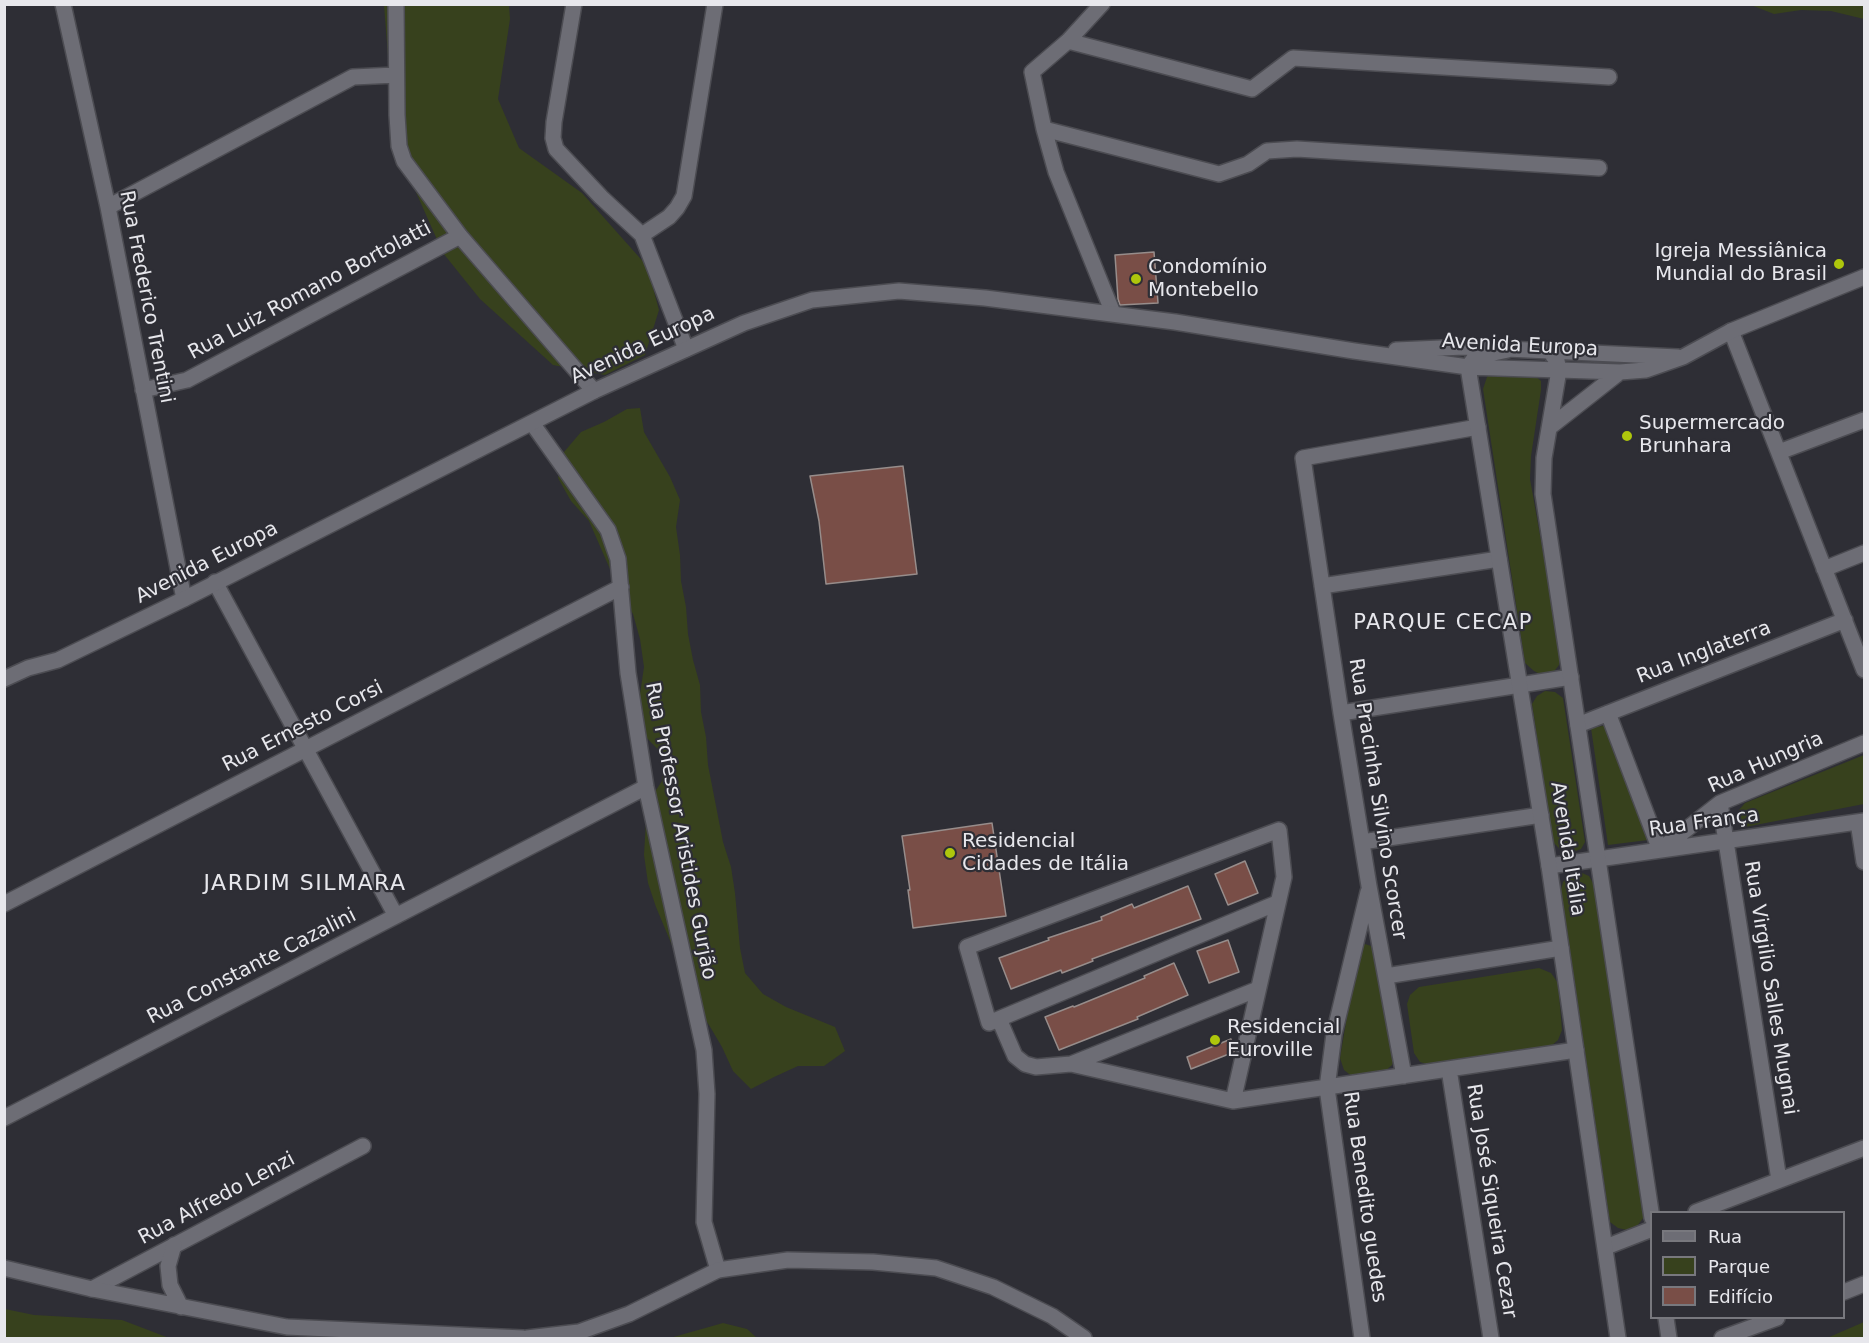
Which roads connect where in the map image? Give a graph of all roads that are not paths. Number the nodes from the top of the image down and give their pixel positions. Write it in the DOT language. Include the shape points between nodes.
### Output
graph roads {
  1 [pos="63,4"];
  2 [pos="396,4"];
  3 [pos="574,4"];
  4 [pos="715,4"];
  5 [pos="1102,4"];
  6 [pos="1068,41"];
  7 [pos="396,75"];
  8 [pos="1609,77"];
  9 [pos="1044,129"];
  10 [pos="1599,168"];
  11 [pos="108,207"];
  12 [pos="642,235"];
  13 [pos="460,236"];
  14 [pos="1864,278"];
  15 [pos="1113,314"];
  16 [pos="1731,331"];
  17 [pos="686,349"];
  18 [pos="1508,350"];
  19 [pos="1354,351"];
  20 [pos="1550,352"];
  21 [pos="1683,357"];
  22 [pos="1468,367"];
  23 [pos="1559,369"];
  24 [pos="1620,372"];
  25 [pos="143,390"];
  26 [pos="594,391"];
  27 [pos="1864,420"];
  28 [pos="532,423"];
  29 [pos="1478,427"];
  30 [pos="1550,427"];
  31 [pos="1779,452"];
  32 [pos="1864,554"];
  33 [pos="1499,559"];
  34 [pos="1824,569"];
  35 [pos="215,582"];
  36 [pos="1322,586"];
  37 [pos="621,587"];
  38 [pos="184,599"];
  39 [pos="1845,620"];
  40 [pos="1864,670"];
  41 [pos="1571,677"];
  42 [pos="4,679"];
  43 [pos="1520,685"];
  44 [pos="1341,713"];
  45 [pos="1608,713"];
  46 [pos="1578,725"];
  47 [pos="1864,743"];
  48 [pos="306,749"];
  49 [pos="646,787"];
  50 [pos="1720,803"];
  51 [pos="1541,815"];
  52 [pos="1861,821"];
  53 [pos="1726,841"];
  54 [pos="1362,842"];
  55 [pos="1660,850"];
  56 [pos="1598,860"];
  57 [pos="1864,862"];
  58 [pos="1549,866"];
  59 [pos="1369,886"];
  60 [pos="1278,903"];
  61 [pos="4,904"];
  62 [pos="396,916"];
  63 [pos="1562,948"];
  64 [pos="1386,976"];
  65 [pos="1258,988"];
  66 [pos="999,1019"];
  67 [pos="1576,1050"];
  68 [pos="1071,1065"];
  69 [pos="1449,1070"];
  70 [pos="1404,1076"];
  71 [pos="1327,1088"];
  72 [pos="1233,1101"];
  73 [pos="4,1118"];
  74 [pos="363,1146"];
  75 [pos="1864,1148"];
  76 [pos="1779,1180"];
  77 [pos="1651,1211"];
  78 [pos="1699,1211"];
  79 [pos="1650,1230"];
  80 [pos="174,1245"];
  81 [pos="1606,1247"];
  82 [pos="4,1268"];
  83 [pos="718,1270"];
  84 [pos="1864,1284"];
  85 [pos="92,1289"];
  86 [pos="1845,1292"];
  87 [pos="181,1307"];
  88 [pos="1666,1319"];
  89 [pos="1772,1319"];
  90 [pos="525,1338"];
  91 [pos="1084,1338"];
  92 [pos="1362,1338"];
  93 [pos="1491,1338"];
  94 [pos="1618,1338"];
  95 [pos="1670,1338"];
  96 [pos="1722,1338"];
  1 -- 11 [label="street, Rua Frederico Trentini"];
  2 -- 7 [label="street"];
  3 -- 12 [label="street" via="553,138 556,149"];
  4 -- 12 [label="street" via="684,196 669,217"];
  5 -- 6 [label="street"];
  6 -- 8 [label="street" via="1252,89 1293,58"];
  6 -- 9 [label="street" via="1032,72"];
  7 -- 11 [label="street" via="353,77"];
  7 -- 13 [label="street" via="399,146 404,161"];
  9 -- 10 [label="street" via="1220,174 1248,164 1267,151 1297,149"];
  9 -- 15 [label="street" via="1056,172"];
  11 -- 25 [label="street, Rua Frederico Trentini"];
  12 -- 17 [label="street"];
  13 -- 25 [label="street, Rua Luiz Romano Bortolatti" via="187,380"];
  13 -- 26 [label="street"];
  14 -- 16 [label="street, Avenida Europa"];
  15 -- 17 [label="street, Avenida Europa" via="898,291 812,300 744,323"];
  15 -- 19 [label="street, Avenida Europa"];
  16 -- 21 [label="street, Avenida Europa"];
  16 -- 31 [label="street"];
  17 -- 26 [label="street, Avenida Europa"];
  18 -- 19 [label="street, Avenida Europa"];
  18 -- 20 [label="street, Avenida Europa"];
  18 -- 22 [label="street" via="1475,357"];
  19 -- 22 [label="street, Avenida Europa"];
  20 -- 21 [label="street, Avenida Europa"];
  20 -- 23 [label="street"];
  21 -- 24 [label="street, Avenida Europa" via="1646,370"];
  22 -- 23 [label="street, Avenida Europa"];
  22 -- 29 [label="street, Avenida Itália"];
  23 -- 24 [label="street, Avenida Europa"];
  23 -- 30 [label="street, Avenida Itália"];
  24 -- 30 [label="street"];
  25 -- 38 [label="street, Rua Frederico Trentini"];
  26 -- 28 [label="street, Avenida Europa"];
  27 -- 31 [label="street"];
  28 -- 35 [label="street, Avenida Europa"];
  28 -- 37 [label="street, Rua Professor Aristides Gurjão" via="608,530 618,559"];
  29 -- 33 [label="street, Avenida Itália"];
  29 -- 36 [label="street, Rua Pracinha Silvino Scorcer" via="1303,458"];
  30 -- 41 [label="street, Avenida Itália" via="1543,494"];
  31 -- 34 [label="street"];
  32 -- 34 [label="street"];
  33 -- 36 [label="street"];
  33 -- 43 [label="street, Avenida Itália"];
  34 -- 39 [label="street"];
  35 -- 38 [label="street, Avenida Europa"];
  35 -- 48 [label="street"];
  36 -- 44 [label="street, Rua Pracinha Silvino Scorcer"];
  37 -- 48 [label="street, Rua Ernesto Corsi"];
  37 -- 49 [label="street, Rua Professor Aristides Gurjão" via="628,673"];
  38 -- 42 [label="street, Avenida Europa" via="58,660"];
  39 -- 40 [label="street"];
  39 -- 45 [label="street, Rua Inglaterra"];
  41 -- 43 [label="street"];
  41 -- 46 [label="street, Avenida Itália"];
  43 -- 44 [label="street"];
  43 -- 51 [label="street, Avenida Itália"];
  44 -- 54 [label="street, Rua Pracinha Silvino Scorcer"];
  45 -- 46 [label="street, Rua Inglaterra"];
  45 -- 55 [label="street"];
  46 -- 56 [label="street, Avenida Itália"];
  47 -- 50 [label="street, Rua Hungria"];
  48 -- 61 [label="street, Rua Ernesto Corsi"];
  48 -- 62 [label="street"];
  49 -- 62 [label="street, Rua Constante Cazalini"];
  49 -- 83 [label="street, Rua Professor Aristides Gurjão" via="704,1050 704,1222"];
  50 -- 53 [label="street, Rua Virgilio Salles Mugnai"];
  50 -- 55 [label="street, Rua Hungria"];
  51 -- 54 [label="street"];
  51 -- 58 [label="street, Avenida Itália"];
  52 -- 53 [label="street, Rua França"];
  52 -- 57 [label="street"];
  53 -- 55 [label="street, Rua França"];
  53 -- 76 [label="street, Rua Virgilio Salles Mugnai"];
  54 -- 59 [label="street, Rua Pracinha Silvino Scorcer"];
  55 -- 56 [label="street, Rua França"];
  56 -- 58 [label="street, Rua França"];
  56 -- 77 [label="street, Avenida Itália"];
  58 -- 63 [label="street, Avenida Itália"];
  59 -- 64 [label="street, Rua Pracinha Silvino Scorcer"];
  59 -- 71 [label="street, Rua Benedito guedes" via="1335,1034"];
  60 -- 65 [label="street"];
  60 -- 66 [label="street"];
  60 -- 66 [label="street" via="1284,877 1279,830 967,946 989,1023"];
  62 -- 73 [label="street, Rua Constante Cazalini"];
  63 -- 64 [label="street"];
  63 -- 67 [label="street, Avenida Itália"];
  64 -- 70 [label="street, Rua Pracinha Silvino Scorcer"];
  65 -- 68 [label="street"];
  65 -- 72 [label="street"];
  66 -- 68 [label="street" via="1015,1056 1025,1064"];
  67 -- 69 [label="street"];
  67 -- 81 [label="street, Avenida Itália"];
  68 -- 72 [label="street"];
  69 -- 70 [label="street"];
  69 -- 93 [label="street, Rua José Siqueira Cezar"];
  70 -- 71 [label="street"];
  71 -- 72 [label="street"];
  71 -- 92 [label="street, Rua Benedito guedes"];
  74 -- 80 [label="street, Rua Alfredo Lenzi"];
  75 -- 76 [label="street"];
  76 -- 78 [label="street"];
  79 -- 81 [label="street"];
  80 -- 85 [label="street, Rua Alfredo Lenzi"];
  80 -- 87 [label="street" via="168,1266 170,1285"];
  81 -- 94 [label="street, Avenida Itália"];
  82 -- 85 [label="street"];
  83 -- 90 [label="street" via="629,1314 579,1332"];
  83 -- 91 [label="street" via="788,1260 936,1268 993,1287 1052,1316"];
  84 -- 86 [label="street"];
  85 -- 87 [label="street"];
  87 -- 90 [label="street" via="287,1327"];
  88 -- 95 [label="street"];
  89 -- 96 [label="street"];
}
